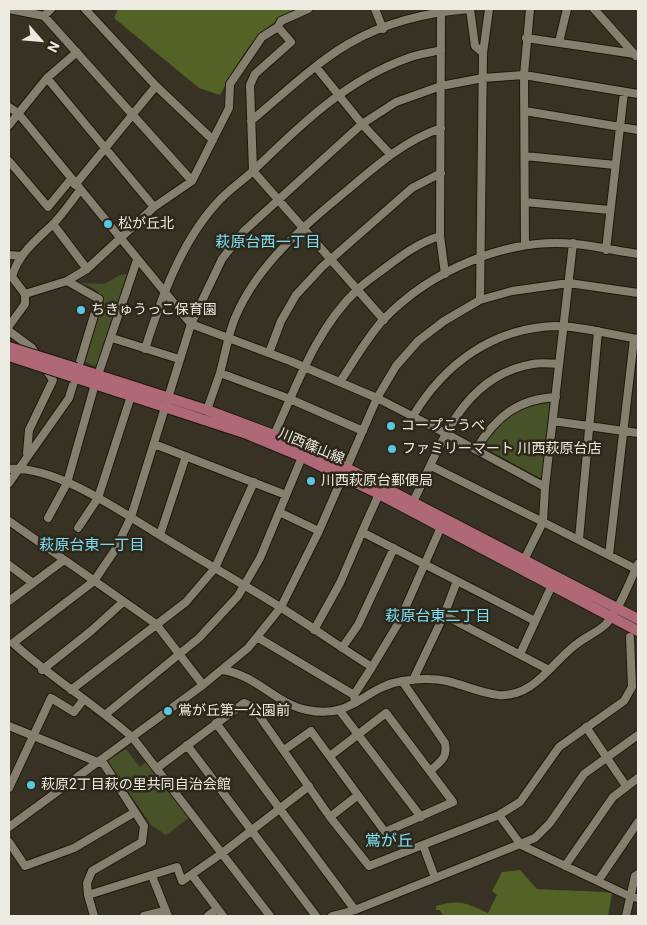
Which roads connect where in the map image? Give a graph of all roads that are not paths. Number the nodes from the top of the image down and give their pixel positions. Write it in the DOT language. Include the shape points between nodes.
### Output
graph roads {
  1 [pos="9,9"];
  2 [pos="51,9"];
  3 [pos="86,9"];
  4 [pos="308,9"];
  5 [pos="375,9"];
  6 [pos="470,9"];
  7 [pos="489,9"];
  8 [pos="530,9"];
  9 [pos="567,9"];
  10 [pos="594,9"];
  11 [pos="442,11"];
  12 [pos="44,16"];
  13 [pos="278,27"];
  14 [pos="383,28"];
  15 [pos="526,38"];
  16 [pos="559,42"];
  17 [pos="442,50"];
  18 [pos="77,52"];
  19 [pos="483,53"];
  20 [pos="636,56"];
  21 [pos="316,67"];
  22 [pos="524,75"];
  23 [pos="47,78"];
  24 [pos="483,78"];
  25 [pos="156,86"];
  26 [pos="441,86"];
  27 [pos="624,92"];
  28 [pos="338,94"];
  29 [pos="638,94"];
  30 [pos="9,106"];
  31 [pos="525,111"];
  32 [pos="18,113"];
  33 [pos="134,115"];
  34 [pos="251,121"];
  35 [pos="362,124"];
  36 [pos="9,126"];
  37 [pos="618,126"];
  38 [pos="442,128"];
  39 [pos="638,130"];
  40 [pos="213,140"];
  41 [pos="105,148"];
  42 [pos="390,154"];
  43 [pos="525,156"];
  44 [pos="9,160"];
  45 [pos="615,165"];
  46 [pos="253,171"];
  47 [pos="442,173"];
  48 [pos="192,181"];
  49 [pos="75,185"];
  50 [pos="279,199"];
  51 [pos="525,202"];
  52 [pos="154,207"];
  53 [pos="610,210"];
  54 [pos="53,224"];
  55 [pos="303,227"];
  56 [pos="440,236"];
  57 [pos="119,238"];
  58 [pos="573,243"];
  59 [pos="525,245"];
  60 [pos="606,250"];
  61 [pos="638,254"];
  62 [pos="9,255"];
  63 [pos="21,256"];
  64 [pos="482,258"];
  65 [pos="331,259"];
  66 [pos="137,260"];
  67 [pos="87,269"];
  68 [pos="445,274"];
  69 [pos="67,281"];
  70 [pos="569,283"];
  71 [pos="357,290"];
  72 [pos="638,293"];
  73 [pos="25,294"];
  74 [pos="165,294"];
  75 [pos="480,300"];
  76 [pos="384,320"];
  77 [pos="191,324"];
  78 [pos="9,326"];
  79 [pos="563,327"];
  80 [pos="9,331"];
  81 [pos="598,331"];
  82 [pos="112,338"];
  83 [pos="230,338"];
  84 [pos="636,339"];
  85 [pos="9,347"];
  86 [pos="145,348"];
  87 [pos="269,352"];
  88 [pos="9,356"];
  89 [pos="179,359"];
  90 [pos="559,364"];
  91 [pos="304,367"];
  92 [pos="76,373"];
  93 [pos="220,373"];
  94 [pos="97,380"];
  95 [pos="340,382"];
  96 [pos="131,396"];
  97 [pos="556,397"];
  98 [pos="290,398"];
  99 [pos="377,398"];
  100 [pos="166,403"];
  101 [pos="207,410"];
  102 [pos="413,416"];
  103 [pos="553,421"];
  104 [pos="589,426"];
  105 [pos="624,430"];
  106 [pos="363,431"];
  107 [pos="445,432"];
  108 [pos="638,433"];
  109 [pos="274,435"];
  110 [pos="154,444"];
  111 [pos="476,449"];
  112 [pos="27,456"];
  113 [pos="186,456"];
  114 [pos="302,457"];
  115 [pos="431,466"];
  116 [pos="18,468"];
  117 [pos="9,469"];
  118 [pos="345,472"];
  119 [pos="254,482"];
  120 [pos="9,483"];
  121 [pos="67,483"];
  122 [pos="546,487"];
  123 [pos="379,494"];
  124 [pos="286,495"];
  125 [pos="98,498"];
  126 [pos="413,502"];
  127 [pos="279,512"];
  128 [pos="132,517"];
  129 [pos="48,518"];
  130 [pos="9,521"];
  131 [pos="544,522"];
  132 [pos="78,528"];
  133 [pos="441,528"];
  134 [pos="319,531"];
  135 [pos="362,532"];
  136 [pos="160,535"];
  137 [pos="579,539"];
  138 [pos="394,548"];
  139 [pos="609,555"];
  140 [pos="64,560"];
  141 [pos="524,560"];
  142 [pos="9,564"];
  143 [pos="424,565"];
  144 [pos="637,566"];
  145 [pos="216,568"];
  146 [pos="94,581"];
  147 [pos="457,581"];
  148 [pos="33,583"];
  149 [pos="552,585"];
  150 [pos="244,586"];
  151 [pos="9,601"];
  152 [pos="123,602"];
  153 [pos="281,608"];
  154 [pos="613,612"];
  155 [pos="444,614"];
  156 [pos="638,619"];
  157 [pos="535,621"];
  158 [pos="156,624"];
  159 [pos="314,630"];
  160 [pos="634,634"];
  161 [pos="257,637"];
  162 [pos="11,641"];
  163 [pos="342,648"];
  164 [pos="178,653"];
  165 [pos="520,654"];
  166 [pos="372,667"];
  167 [pos="42,670"];
  168 [pos="222,670"];
  169 [pos="549,670"];
  170 [pos="413,680"];
  171 [pos="402,681"];
  172 [pos="204,685"];
  173 [pos="71,690"];
  174 [pos="84,699"];
  175 [pos="355,699"];
  176 [pos="340,710"];
  177 [pos="106,714"];
  178 [pos="216,723"];
  179 [pos="9,726"];
  180 [pos="586,727"];
  181 [pos="356,734"];
  182 [pos="638,734"];
  183 [pos="32,735"];
  184 [pos="133,738"];
  185 [pos="186,745"];
  186 [pos="284,750"];
  187 [pos="330,756"];
  188 [pos="606,757"];
  189 [pos="101,762"];
  190 [pos="157,768"];
  191 [pos="430,771"];
  192 [pos="638,778"];
  193 [pos="309,786"];
  194 [pos="626,786"];
  195 [pos="9,787"];
  196 [pos="357,796"];
  197 [pos="280,808"];
  198 [pos="135,812"];
  199 [pos="499,815"];
  200 [pos="421,817"];
  201 [pos="330,818"];
  202 [pos="638,822"];
  203 [pos="9,827"];
  204 [pos="251,830"];
  205 [pos="9,842"];
  206 [pos="423,845"];
  207 [pos="520,845"];
  208 [pos="222,854"];
  209 [pos="565,866"];
  210 [pos="638,874"];
  211 [pos="192,875"];
  212 [pos="152,876"];
  213 [pos="435,878"];
  214 [pos="598,881"];
  215 [pos="88,895"];
  216 [pos="629,896"];
  217 [pos="638,898"];
  218 [pos="217,909"];
  219 [pos="355,910"];
  220 [pos="166,914"];
  221 [pos="94,916"];
  222 [pos="144,916"];
  223 [pos="208,916"];
  224 [pos="223,916"];
  225 [pos="270,916"];
  226 [pos="316,916"];
  227 [pos="332,916"];
  228 [pos="626,916"];
  1 -- 12 [label="street"];
  2 -- 12 [label="street"];
  3 -- 25 [label="street"];
  4 -- 13 [label="street" via="281,21"];
  5 -- 14 [label="street"];
  6 -- 11 [label="street"];
  6 -- 19 [label="street" via="475,46"];
  7 -- 19 [label="street"];
  8 -- 15 [label="street"];
  9 -- 16 [label="street"];
  10 -- 20 [label="street"];
  11 -- 14 [label="street"];
  11 -- 17 [label="street"];
  12 -- 18 [label="street"];
  13 -- 34 [label="street" via="291,42 256,74 250,85"];
  13 -- 40 [label="street" via="262,37 230,84 229,108"];
  14 -- 21 [label="street" via="349,44"];
  15 -- 16 [label="street"];
  15 -- 22 [label="street"];
  16 -- 20 [label="street"];
  17 -- 26 [label="street"];
  17 -- 28 [label="street" via="408,58"];
  18 -- 23 [label="street"];
  18 -- 33 [label="street"];
  19 -- 24 [label="street"];
  21 -- 28 [label="street"];
  21 -- 34 [label="street"];
  22 -- 24 [label="street"];
  22 -- 27 [label="street"];
  22 -- 31 [label="street"];
  23 -- 32 [label="street"];
  23 -- 41 [label="street"];
  24 -- 26 [label="street"];
  24 -- 64 [label="street"];
  25 -- 33 [label="street"];
  25 -- 40 [label="street"];
  26 -- 35 [label="street" via="396,102"];
  26 -- 38 [label="street"];
  27 -- 29 [label="street"];
  27 -- 37 [label="street"];
  28 -- 35 [label="street"];
  28 -- 46 [label="street" via="293,131"];
  30 -- 32 [label="street"];
  31 -- 37 [label="street"];
  31 -- 43 [label="street"];
  32 -- 36 [label="street"];
  32 -- 49 [label="street"];
  33 -- 41 [label="street"];
  33 -- 48 [label="street"];
  34 -- 46 [label="street"];
  35 -- 42 [label="street"];
  35 -- 50 [label="street"];
  37 -- 39 [label="street"];
  37 -- 45 [label="street"];
  38 -- 42 [label="street" via="423,134"];
  38 -- 47 [label="street"];
  40 -- 48 [label="street"];
  41 -- 49 [label="street"];
  41 -- 52 [label="street"];
  42 -- 55 [label="street"];
  43 -- 45 [label="street"];
  43 -- 51 [label="street"];
  44 -- 49 [label="street" via="48,207"];
  45 -- 53 [label="street"];
  46 -- 50 [label="street"];
  46 -- 74 [label="street" via="216,203 193,233"];
  47 -- 56 [label="street"];
  47 -- 65 [label="street" via="412,188"];
  48 -- 52 [label="street"];
  49 -- 54 [label="street"];
  49 -- 57 [label="street"];
  50 -- 55 [label="street"];
  50 -- 77 [label="street" via="244,231 222,259"];
  51 -- 53 [label="street"];
  51 -- 59 [label="street"];
  52 -- 57 [label="street"];
  53 -- 60 [label="street"];
  54 -- 63 [label="street"];
  54 -- 67 [label="street"];
  55 -- 65 [label="street"];
  55 -- 83 [label="street" via="255,282 236,318"];
  56 -- 68 [label="street"];
  56 -- 71 [label="street" via="427,240 395,260"];
  57 -- 66 [label="street"];
  57 -- 67 [label="street"];
  58 -- 59 [label="street"];
  58 -- 60 [label="street"];
  58 -- 70 [label="street"];
  59 -- 64 [label="street"];
  60 -- 61 [label="street"];
  62 -- 63 [label="street"];
  63 -- 73 [label="street" via="12,277"];
  64 -- 68 [label="street"];
  64 -- 75 [label="street"];
  65 -- 71 [label="street"];
  65 -- 87 [label="street" via="296,295"];
  66 -- 74 [label="street"];
  66 -- 82 [label="street"];
  67 -- 69 [label="street"];
  68 -- 76 [label="street" via="421,288"];
  69 -- 73 [label="street"];
  69 -- 92 [label="street" via="99,299"];
  70 -- 72 [label="street"];
  70 -- 75 [label="street" via="512,291"];
  70 -- 79 [label="street"];
  71 -- 76 [label="street"];
  71 -- 91 [label="street" via="327,328"];
  73 -- 78 [label="street" via="25,304"];
  74 -- 77 [label="street"];
  74 -- 86 [label="street"];
  75 -- 99 [label="street" via="418,341 396,366"];
  76 -- 95 [label="street" via="356,354"];
  77 -- 83 [label="street"];
  77 -- 89 [label="street"];
  79 -- 81 [label="street"];
  79 -- 90 [label="street"];
  79 -- 102 [label="street" via="518,331 481,345 437,380"];
  80 -- 112 [label="street" via="32,348 53,380 29,430"];
  81 -- 84 [label="street"];
  81 -- 104 [label="street"];
  82 -- 86 [label="street"];
  82 -- 94 [label="street"];
  83 -- 87 [label="street"];
  83 -- 93 [label="street"];
  84 -- 105 [label="street"];
  85 -- 92 [label="main road, 川西篠山線, bridge"];
  86 -- 89 [label="street"];
  87 -- 91 [label="street"];
  88 -- 92 [label="main road, 川西篠山線, bridge"];
  89 -- 100 [label="street"];
  90 -- 97 [label="street"];
  90 -- 107 [label="street" via="532,364 499,376 462,406"];
  91 -- 95 [label="street"];
  91 -- 98 [label="street"];
  92 -- 94 [label="main road, 川西篠山線"];
  92 -- 112 [label="street" via="69,398"];
  93 -- 98 [label="street"];
  93 -- 101 [label="street"];
  94 -- 96 [label="main road, 川西篠山線"];
  94 -- 100 [label="main road, 川西篠山線"];
  94 -- 121 [label="street"];
  95 -- 99 [label="street"];
  96 -- 100 [label="main road, 川西篠山線"];
  96 -- 125 [label="street"];
  97 -- 103 [label="street"];
  97 -- 111 [label="street" via="534,400 506,413 495,422"];
  98 -- 106 [label="street"];
  98 -- 109 [label="street"];
  99 -- 102 [label="street"];
  99 -- 106 [label="street"];
  100 -- 101 [label="main road, 川西篠山線"];
  100 -- 110 [label="street"];
  100 -- 114 [label="main road, 川西篠山線"];
  101 -- 109 [label="main road, 川西篠山線"];
  102 -- 107 [label="street"];
  103 -- 104 [label="street"];
  103 -- 122 [label="street"];
  104 -- 105 [label="street"];
  104 -- 137 [label="street"];
  105 -- 108 [label="street"];
  105 -- 139 [label="street"];
  106 -- 118 [label="street"];
  107 -- 111 [label="street"];
  107 -- 115 [label="street"];
  109 -- 118 [label="main road, 川西篠山線"];
  110 -- 113 [label="street"];
  110 -- 128 [label="street"];
  111 -- 122 [label="street"];
  112 -- 116 [label="street"];
  113 -- 119 [label="street"];
  113 -- 136 [label="street"];
  114 -- 118 [label="main road, 川西篠山線"];
  114 -- 124 [label="street"];
  115 -- 126 [label="street"];
  115 -- 131 [label="street"];
  116 -- 117 [label="street"];
  116 -- 120 [label="street"];
  116 -- 121 [label="street"];
  118 -- 123 [label="main road, 川西篠山線"];
  118 -- 126 [label="main road, 川西篠山線"];
  118 -- 134 [label="street"];
  119 -- 124 [label="street"];
  119 -- 145 [label="street"];
  121 -- 125 [label="street"];
  121 -- 129 [label="street"];
  122 -- 131 [label="street"];
  123 -- 133 [label="main road, 川西篠山線"];
  123 -- 135 [label="street"];
  124 -- 127 [label="street"];
  125 -- 128 [label="street"];
  125 -- 132 [label="street"];
  126 -- 141 [label="main road, 川西篠山線"];
  127 -- 134 [label="street"];
  127 -- 150 [label="street"];
  128 -- 136 [label="street"];
  128 -- 146 [label="street"];
  130 -- 140 [label="street"];
  131 -- 137 [label="street"];
  131 -- 141 [label="street"];
  133 -- 143 [label="street"];
  133 -- 149 [label="main road, 川西篠山線"];
  134 -- 153 [label="street"];
  135 -- 138 [label="street"];
  135 -- 159 [label="street" via="340,583"];
  136 -- 145 [label="street"];
  137 -- 139 [label="street"];
  138 -- 143 [label="street"];
  138 -- 163 [label="street" via="358,625"];
  139 -- 144 [label="street"];
  140 -- 146 [label="street"];
  140 -- 148 [label="street"];
  141 -- 154 [label="main road, 川西篠山線"];
  142 -- 148 [label="street"];
  143 -- 147 [label="street"];
  143 -- 166 [label="street" via="399,622"];
  144 -- 154 [label="street"];
  145 -- 150 [label="street"];
  145 -- 158 [label="street" via="186,602"];
  146 -- 152 [label="street"];
  146 -- 162 [label="street"];
  147 -- 155 [label="street"];
  147 -- 157 [label="street"];
  148 -- 151 [label="street"];
  149 -- 154 [label="main road, 川西篠山線"];
  149 -- 157 [label="street"];
  150 -- 153 [label="street"];
  150 -- 164 [label="street" via="219,618"];
  152 -- 158 [label="street"];
  152 -- 167 [label="street"];
  153 -- 159 [label="street"];
  153 -- 161 [label="street"];
  154 -- 156 [label="main road, 川西篠山線"];
  154 -- 160 [label="main road, 川西篠山線"];
  154 -- 169 [label="street" via="595,633 577,643"];
  155 -- 165 [label="street"];
  155 -- 170 [label="street"];
  157 -- 165 [label="street"];
  158 -- 164 [label="street"];
  158 -- 173 [label="street"];
  159 -- 163 [label="street"];
  160 -- 180 [label="street" via="632,687 624,701"];
  161 -- 168 [label="street"];
  161 -- 175 [label="street"];
  162 -- 167 [label="street"];
  163 -- 166 [label="street"];
  164 -- 172 [label="street"];
  164 -- 177 [label="street"];
  165 -- 169 [label="street"];
  166 -- 175 [label="street"];
  167 -- 173 [label="street"];
  168 -- 172 [label="street"];
  168 -- 176 [label="street" via="249,678 289,704 305,710 324,713"];
  169 -- 170 [label="street" via="534,685 512,695 480,691 446,680"];
  170 -- 171 [label="street"];
  171 -- 175 [label="street"];
  171 -- 191 [label="street" via="445,743 443,761"];
  172 -- 184 [label="street"];
  173 -- 174 [label="street"];
  174 -- 177 [label="street"];
  174 -- 183 [label="street" via="74,712 51,698"];
  175 -- 176 [label="street"];
  176 -- 181 [label="street"];
  177 -- 184 [label="street"];
  178 -- 185 [label="street"];
  178 -- 186 [label="street" via="248,703"];
  178 -- 197 [label="street"];
  179 -- 183 [label="street"];
  180 -- 188 [label="street"];
  180 -- 199 [label="street" via="559,747 520,802"];
  181 -- 187 [label="street"];
  181 -- 191 [label="street" via="386,713"];
  181 -- 200 [label="street"];
  182 -- 188 [label="street"];
  183 -- 189 [label="street"];
  183 -- 195 [label="street"];
  184 -- 189 [label="street"];
  184 -- 190 [label="street"];
  185 -- 190 [label="street"];
  185 -- 204 [label="street"];
  186 -- 187 [label="street" via="311,731"];
  186 -- 193 [label="street"];
  187 -- 196 [label="street"];
  188 -- 194 [label="street"];
  188 -- 207 [label="street" via="584,774 550,823 535,838"];
  189 -- 198 [label="street"];
  189 -- 203 [label="street"];
  190 -- 208 [label="street"];
  191 -- 200 [label="street" via="453,802"];
  192 -- 194 [label="street"];
  193 -- 197 [label="street"];
  193 -- 201 [label="street"];
  194 -- 209 [label="street" via="613,797"];
  196 -- 200 [label="street" via="385,832"];
  196 -- 201 [label="street"];
  197 -- 204 [label="street"];
  197 -- 219 [label="street"];
  198 -- 205 [label="street" via="74,848 25,866"];
  198 -- 215 [label="street" via="144,826 142,842 92,872 87,883"];
  199 -- 206 [label="street"];
  199 -- 207 [label="street"];
  201 -- 206 [label="street" via="369,866"];
  202 -- 214 [label="street"];
  204 -- 208 [label="street"];
  204 -- 226 [label="street"];
  206 -- 213 [label="street"];
  207 -- 209 [label="street"];
  207 -- 213 [label="street"];
  208 -- 211 [label="street"];
  208 -- 225 [label="street"];
  209 -- 214 [label="street"];
  210 -- 216 [label="street"];
  211 -- 212 [label="street" via="182,881 177,867"];
  211 -- 218 [label="street"];
  212 -- 215 [label="street"];
  212 -- 220 [label="street"];
  213 -- 219 [label="street"];
  214 -- 216 [label="street"];
  215 -- 221 [label="street"];
  216 -- 217 [label="street"];
  216 -- 228 [label="street"];
  218 -- 223 [label="street"];
  218 -- 224 [label="street"];
  219 -- 227 [label="street"];
  220 -- 222 [label="street"];
}
